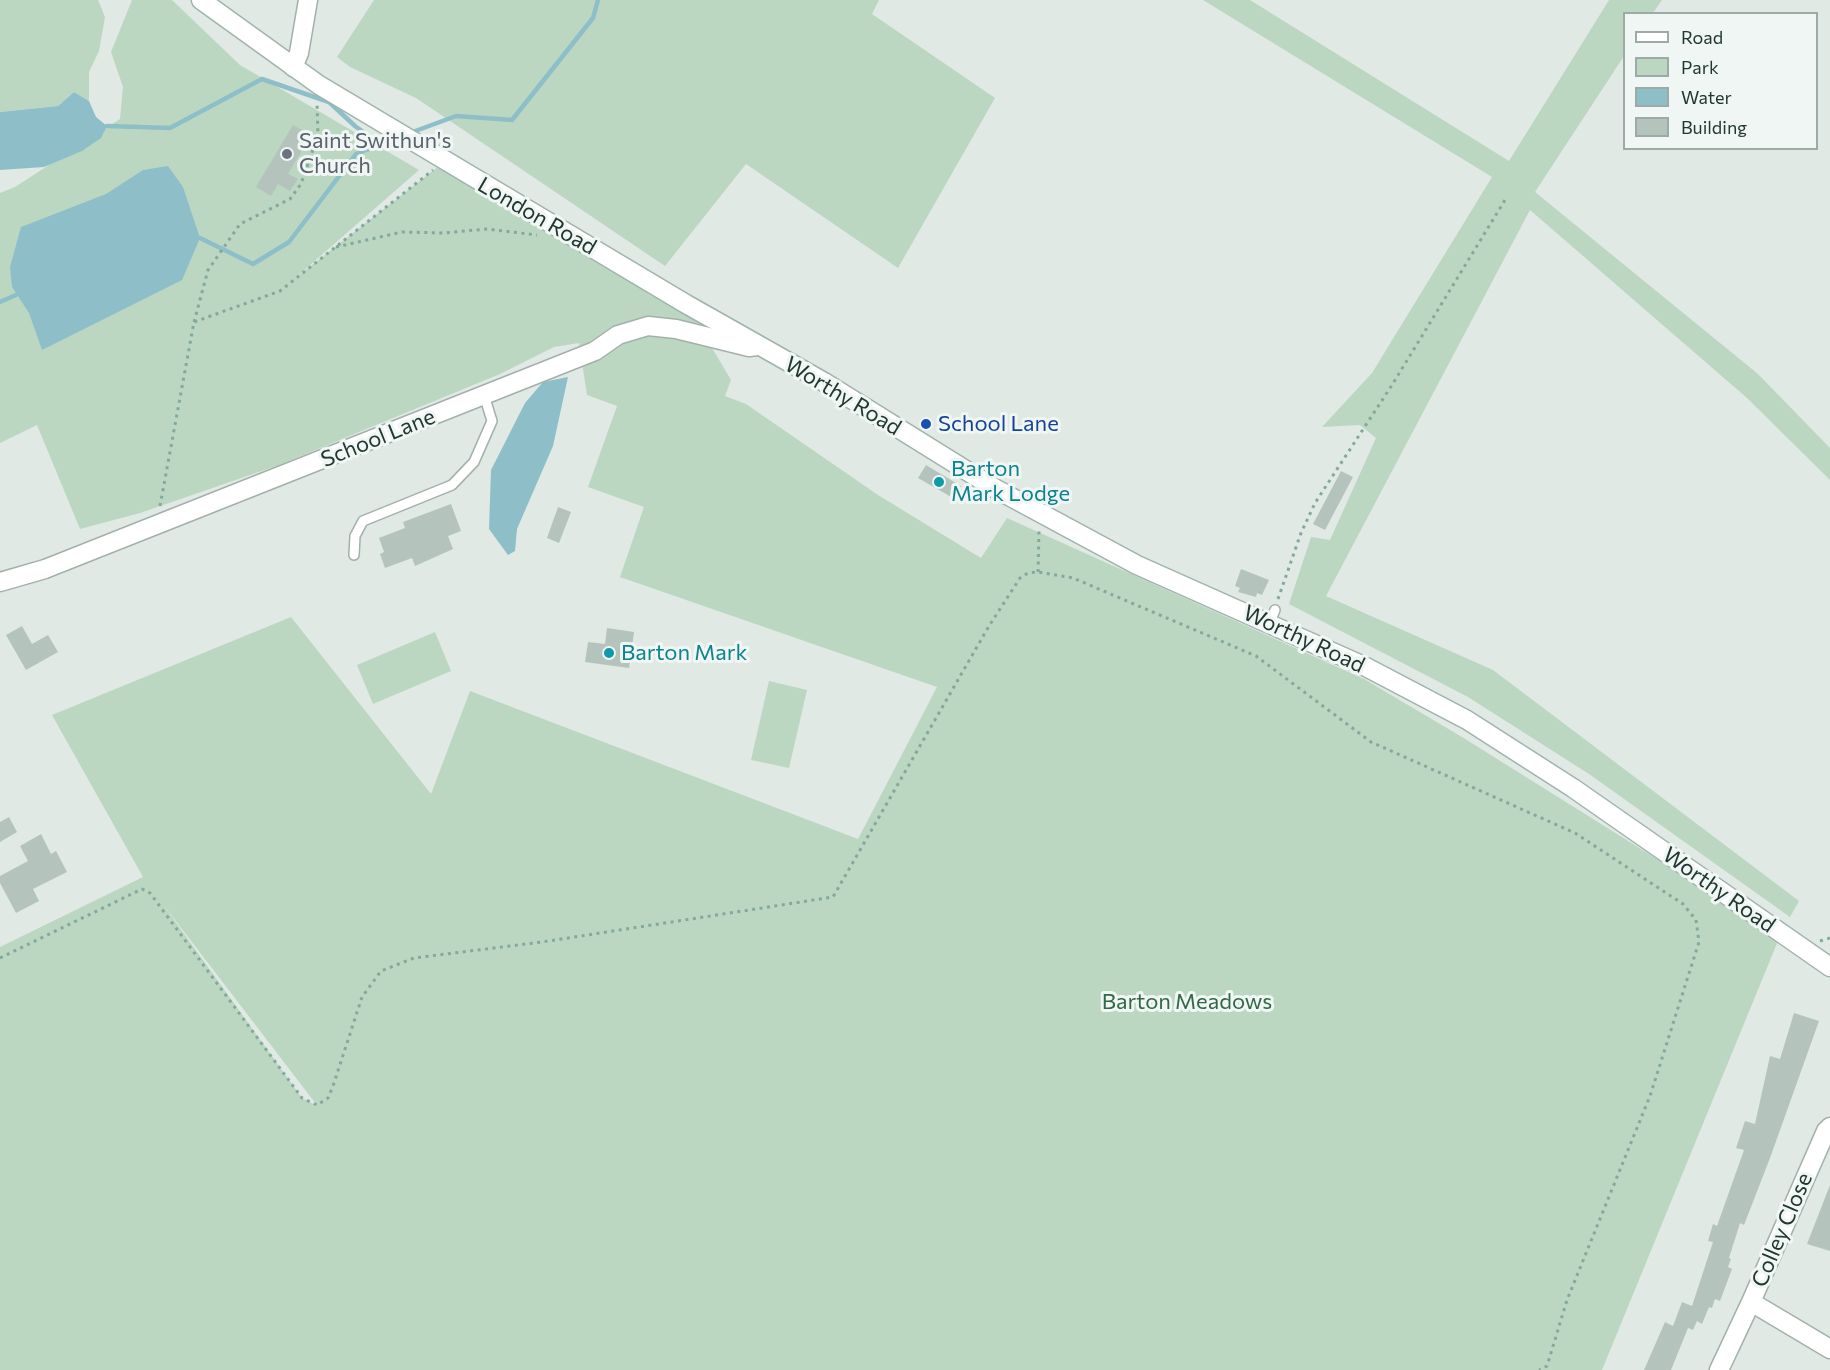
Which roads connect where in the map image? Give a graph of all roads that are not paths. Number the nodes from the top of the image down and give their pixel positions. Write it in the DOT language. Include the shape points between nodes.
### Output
graph roads {
  1 [pos="201,0"];
  2 [pos="308,0"];
  3 [pos="293,67"];
  4 [pos="758,346"];
  5 [pos="484,396"];
  6 [pos="354,555"];
  7 [pos="0,582"];
  8 [pos="1830,967"];
  9 [pos="1830,1127"];
  10 [pos="1751,1302"];
  11 [pos="1830,1349"];
  12 [pos="1719,1370"];
  1 -- 3 [label="main road, London Road"];
  2 -- 3 [label="main road"];
  3 -- 4 [label="main road, London Road" via="444,162"];
  4 -- 5 [label="main road, School Lane" via="648,326 618,335 595,351"];
  4 -- 8 [label="main road, Worthy Road" via="1038,513 1137,565 1273,616 1467,720 1573,788"];
  5 -- 6 [label="lane" via="492,421 474,462 452,485 363,521 355,536"];
  5 -- 7 [label="main road, School Lane" via="157,526"];
  9 -- 10 [label="main road, Colley Close"];
  10 -- 11 [label="main road, Colley Close"];
  10 -- 12 [label="main road, Colley Close"];
}
